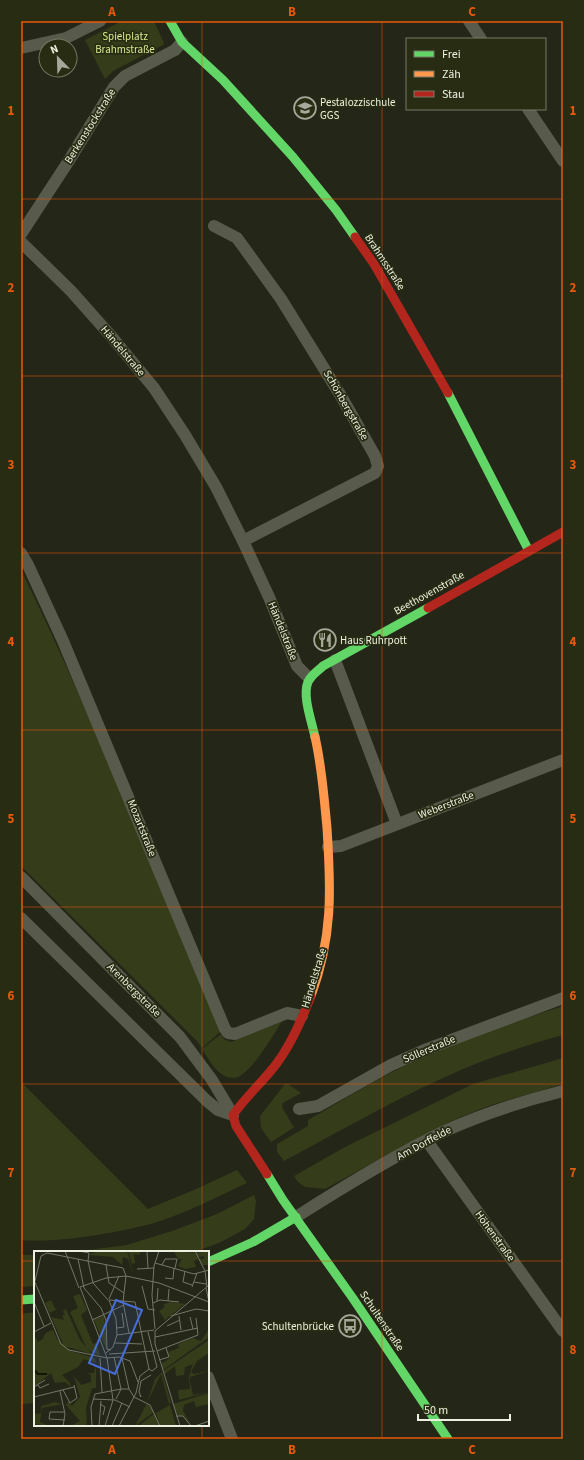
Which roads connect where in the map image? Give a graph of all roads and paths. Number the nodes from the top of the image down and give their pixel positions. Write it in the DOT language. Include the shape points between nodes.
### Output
graph roads {
  1 [pos="100,21"];
  2 [pos="170,21"];
  3 [pos="469,21"];
  4 [pos="480,38"];
  5 [pos="182,42"];
  6 [pos="21,48"];
  7 [pos="529,110"];
  8 [pos="563,161"];
  9 [pos="214,226"];
  10 [pos="21,234"];
  11 [pos="21,242"];
  12 [pos="563,532"];
  13 [pos="243,541"];
  14 [pos="529,551"];
  15 [pos="21,553"];
  16 [pos="335,660"];
  17 [pos="309,678"];
  18 [pos="563,760"];
  19 [pos="397,824"];
  20 [pos="328,847"];
  21 [pos="21,877"];
  22 [pos="21,918"];
  23 [pos="563,998"];
  24 [pos="302,1016"];
  25 [pos="563,1091"];
  26 [pos="299,1109"];
  27 [pos="233,1115"];
  28 [pos="427,1141"];
  29 [pos="296,1217"];
  30 [pos="209,1262"];
  31 [pos="34,1299"];
  32 [pos="21,1300"];
  33 [pos="563,1331"];
  34 [pos="209,1381"];
  35 [pos="232,1439"];
  36 [pos="448,1439"];
  1 -- 6 [label="street" via="66,38"];
  2 -- 5 [label="street, Brahmsstraße"];
  3 -- 4 [label="street"];
  5 -- 10 [label="street, Berkenstockstraße" via="174,50 125,76 114,87"];
  5 -- 14 [label="street, Brahmsstraße" via="223,80 293,157 336,210 374,264 453,401"];
  7 -- 8 [label="street"];
  9 -- 13 [label="street, Schönbergstraße" via="237,238 281,299 341,396 375,456 378,466 375,474"];
  11 -- 13 [label="street, Händelstraße" via="76,297 154,388 216,487"];
  12 -- 14 [label="street, Beethovenstraße"];
  13 -- 17 [label="street, Händelstraße" via="297,666"];
  14 -- 16 [label="street, Beethovenstraße"];
  15 -- 24 [label="street, Mozartstraße" via="64,641 225,1029 228,1033 235,1034 288,1013"];
  16 -- 17 [label="street, Beethovenstraße"];
  16 -- 19 [label="street"];
  17 -- 20 [label="street, Händelstraße" via="306,689 324,788"];
  18 -- 19 [label="street, Weberstraße"];
  19 -- 20 [label="street, Weberstraße" via="341,846"];
  20 -- 24 [label="street, Händelstraße" via="327,936 319,971"];
  21 -- 27 [label="street, Arenbergstraße" via="180,1037 212,1080"];
  22 -- 27 [label="street" via="207,1101 218,1110"];
  23 -- 26 [label="street, Söllerstraße" via="427,1049 391,1065 318,1106"];
  24 -- 27 [label="street, Händelstraße" via="283,1055"];
  25 -- 28 [label="street, Am Dorffelde" via="475,1118"];
  27 -- 29 [label="street, Arenbergstraße" via="236,1126 258,1162"];
  28 -- 29 [label="street, Am Dorffelde"];
  28 -- 33 [label="street, Höhenstraße"];
  29 -- 30 [label="street" via="272,1233"];
  29 -- 36 [label="street, Schultenstraße"];
  31 -- 32 [label="street"];
  34 -- 35 [label="street"];
}
